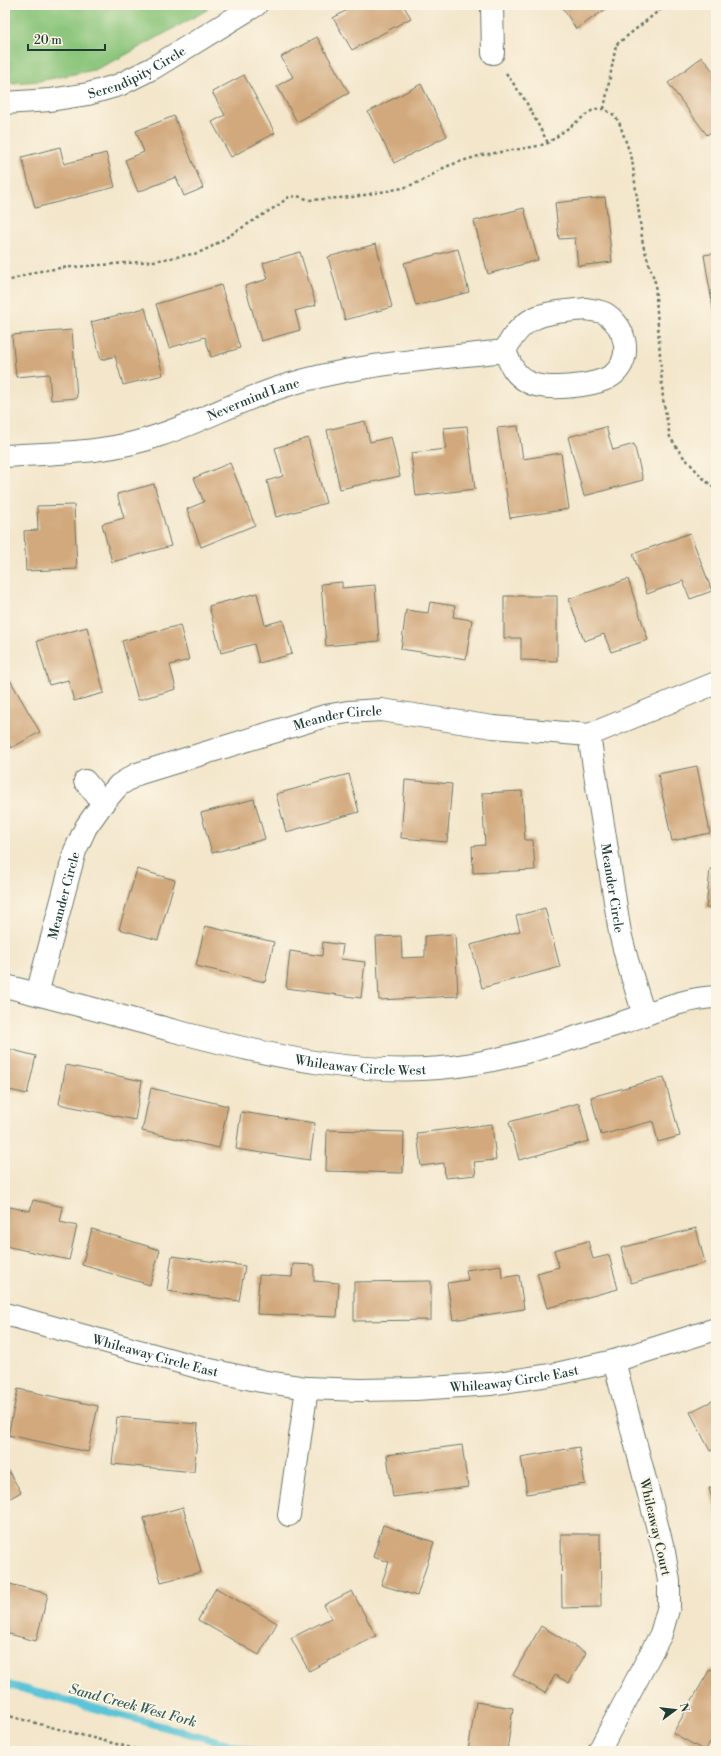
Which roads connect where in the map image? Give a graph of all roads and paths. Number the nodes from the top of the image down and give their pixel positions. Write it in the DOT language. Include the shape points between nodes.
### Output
graph roads {
  1 [pos="256,5"];
  2 [pos="492,5"];
  3 [pos="666,5"];
  4 [pos="493,53"];
  5 [pos="5,103"];
  6 [pos="604,109"];
  7 [pos="548,143"];
  8 [pos="5,282"];
  9 [pos="505,351"];
  10 [pos="5,456"];
  11 [pos="716,490"];
  12 [pos="716,683"];
  13 [pos="589,735"];
  14 [pos="85,781"];
  15 [pos="104,803"];
  16 [pos="5,986"];
  17 [pos="37,994"];
  18 [pos="716,997"];
  19 [pos="644,1015"];
  20 [pos="5,1314"];
  21 [pos="716,1329"];
  22 [pos="614,1361"];
  23 [pos="307,1388"];
  24 [pos="289,1515"];
  25 [pos="5,1715"];
  26 [pos="143,1751"];
  27 [pos="599,1751"];
  1 -- 5 [label="street, Serendipity Circle" via="153,68 119,85 88,94 50,100"];
  2 -- 4 [label="street"];
  3 -- 6 [label="path" via="616,45"];
  4 -- 7 [label="path" via="525,100"];
  6 -- 7 [label="path" via="594,109"];
  6 -- 11 [label="path" via="614,115 619,122 632,159 643,244 655,282 663,399 670,436 681,454"];
  7 -- 8 [label="path" via="470,159 445,167 422,181 388,191 354,197 310,200 297,196 289,197 198,253 154,261 60,268 35,272"];
  9 -- 9 [label="street" via="513,370 529,383 550,387 597,383 614,375 624,361 626,343 619,327 606,313 586,309 546,313 528,321 512,336"];
  9 -- 10 [label="street, Nevermind Lane" via="371,366 314,378 247,399 160,436 125,445"];
  12 -- 13 [label="street, Meander Circle"];
  13 -- 15 [label="street, Meander Circle" via="493,727 381,710 348,712 325,716 137,774 119,786"];
  13 -- 19 [label="street, Meander Circle" via="620,933"];
  14 -- 15 [label="street"];
  15 -- 17 [label="street, Meander Circle" via="86,827 75,851"];
  16 -- 17 [label="street, Whileaway Circle West"];
  17 -- 19 [label="street, Whileaway Circle West" via="255,1052 354,1068 431,1068 470,1064 544,1048"];
  18 -- 19 [label="street, Whileaway Circle West" via="688,1001"];
  20 -- 23 [label="street, Whileaway Circle East" via="201,1368"];
  21 -- 22 [label="street, Whileaway Circle East"];
  22 -- 23 [label="street, Whileaway Circle East" via="556,1374 491,1384 384,1390"];
  22 -- 27 [label="street, Whileaway Court" via="664,1552 669,1581 669,1606 662,1634"];
  23 -- 24 [label="street"];
  25 -- 26 [label="path"];
}
